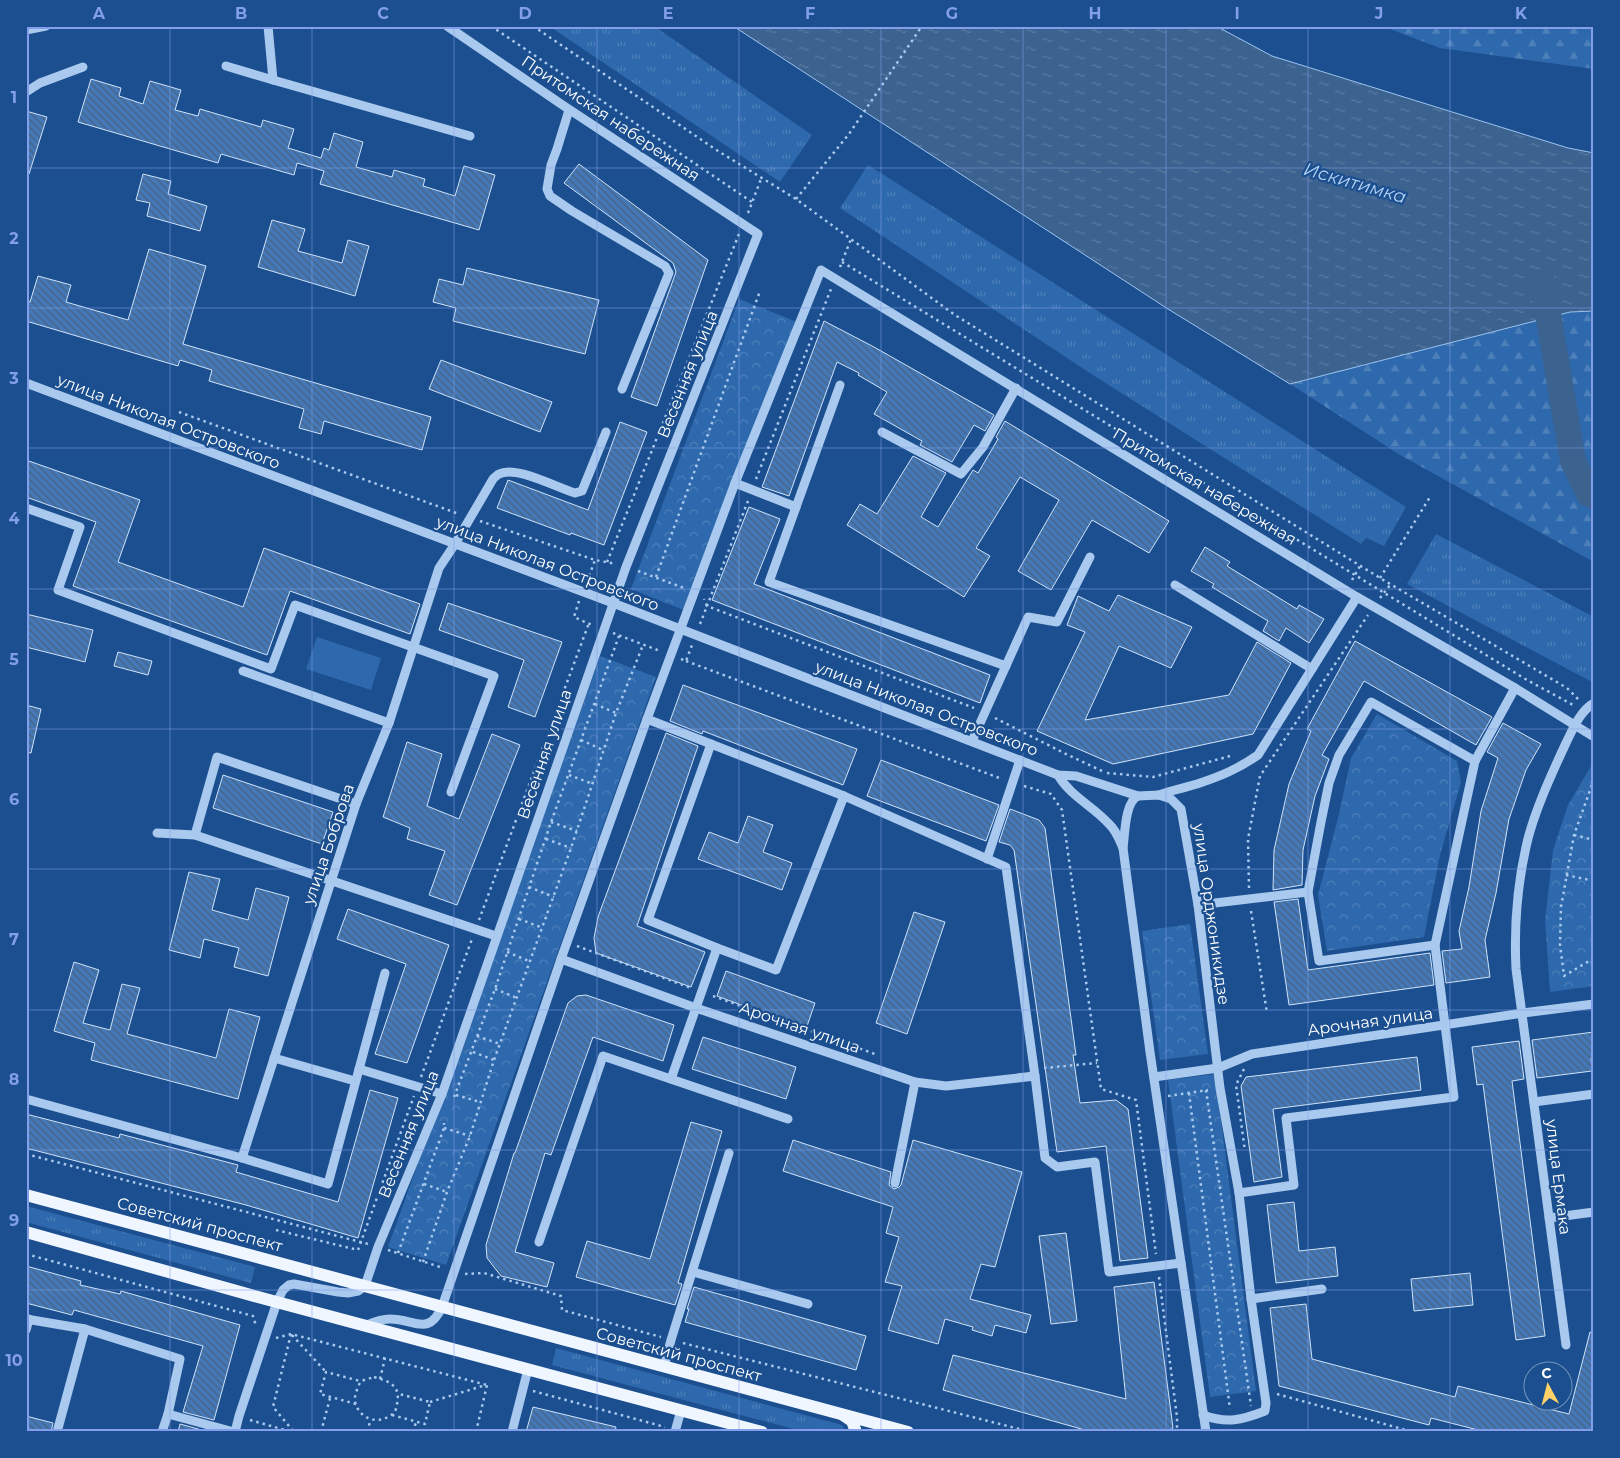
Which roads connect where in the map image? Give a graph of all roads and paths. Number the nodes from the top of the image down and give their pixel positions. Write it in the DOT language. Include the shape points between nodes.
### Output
graph roads {
  1 [pos="46,26"];
  2 [pos="268,26"];
  3 [pos="447,26"];
  4 [pos="491,26"];
  5 [pos="532,26"];
  6 [pos="922,26"];
  7 [pos="26,30"];
  8 [pos="226,66"];
  9 [pos="83,68"];
  10 [pos="273,80"];
  11 [pos="26,92"];
  12 [pos="569,110"];
  13 [pos="470,136"];
  14 [pos="762,178"];
  15 [pos="796,200"];
  16 [pos="752,202"];
  17 [pos="743,224"];
  18 [pos="758,234"];
  19 [pos="851,238"];
  20 [pos="842,262"];
  21 [pos="835,279"];
  22 [pos="760,291"];
  23 [pos="26,383"];
  24 [pos="840,385"];
  25 [pos="1016,388"];
  26 [pos="622,390"];
  27 [pos="179,412"];
  28 [pos="606,432"];
  29 [pos="882,432"];
  30 [pos="735,483"];
  31 [pos="752,490"];
  32 [pos="1430,497"];
  33 [pos="796,507"];
  34 [pos="26,508"];
  35 [pos="471,518"];
  36 [pos="456,544"];
  37 [pos="1090,557"];
  38 [pos="595,560"];
  39 [pos="607,562"];
  40 [pos="1360,566"];
  41 [pos="1355,575"];
  42 [pos="656,577"];
  43 [pos="1380,578"];
  44 [pos="1390,584"];
  45 [pos="1175,585"];
  46 [pos="1346,590"];
  47 [pos="1384,593"];
  48 [pos="1357,597"];
  49 [pos="613,603"];
  50 [pos="1374,607"];
  51 [pos="680,629"];
  52 [pos="619,636"];
  53 [pos="643,645"];
  54 [pos="414,648"];
  55 [pos="686,661"];
  56 [pos="1006,666"];
  57 [pos="1312,669"];
  58 [pos="244,671"];
  59 [pos="1515,688"];
  60 [pos="595,704"];
  61 [pos="1588,707"];
  62 [pos="984,712"];
  63 [pos="616,713"];
  64 [pos="647,719"];
  65 [pos="389,723"];
  66 [pos="1575,726"];
  67 [pos="1594,737"];
  68 [pos="580,740"];
  69 [pos="972,741"];
  70 [pos="711,744"];
  71 [pos="604,750"];
  72 [pos="1237,754"];
  73 [pos="1020,760"];
  74 [pos="1475,761"];
  75 [pos="568,775"];
  76 [pos="1058,775"];
  77 [pos="1594,779"];
  78 [pos="1013,783"];
  79 [pos="593,784"];
  80 [pos="451,792"];
  81 [pos="844,796"];
  82 [pos="1138,796"];
  83 [pos="1159,796"];
  84 [pos="356,804"];
  85 [pos="551,822"];
  86 [pos="577,831"];
  87 [pos="157,833"];
  88 [pos="195,835"];
  89 [pos="1574,835"];
  90 [pos="546,839"];
  91 [pos="1594,840"];
  92 [pos="571,848"];
  93 [pos="1123,848"];
  94 [pos="987,859"];
  95 [pos="1566,875"];
  96 [pos="331,879"];
  97 [pos="1594,881"];
  98 [pos="530,888"];
  99 [pos="1308,892"];
  100 [pos="554,897"];
  101 [pos="1250,898"];
  102 [pos="1198,905"];
  103 [pos="519,919"];
  104 [pos="543,928"];
  105 [pos="496,936"];
  106 [pos="1435,945"];
  107 [pos="575,946"];
  108 [pos="717,948"];
  109 [pos="507,952"];
  110 [pos="1594,958"];
  111 [pos="561,959"];
  112 [pos="531,962"];
  113 [pos="385,973"];
  114 [pos="495,989"];
  115 [pos="701,992"];
  116 [pos="518,998"];
  117 [pos="1594,1004"];
  118 [pos="696,1008"];
  119 [pos="1267,1013"];
  120 [pos="1523,1013"];
  121 [pos="1445,1025"];
  122 [pos="477,1036"];
  123 [pos="500,1044"];
  124 [pos="473,1052"];
  125 [pos="879,1056"];
  126 [pos="274,1058"];
  127 [pos="494,1060"];
  128 [pos="1097,1063"];
  129 [pos="1218,1068"];
  130 [pos="359,1069"];
  131 [pos="1035,1073"];
  132 [pos="1154,1077"];
  133 [pos="671,1079"];
  134 [pos="356,1082"];
  135 [pos="915,1082"];
  136 [pos="1212,1089"];
  137 [pos="1206,1090"];
  138 [pos="1190,1093"];
  139 [pos="442,1094"];
  140 [pos="456,1094"];
  141 [pos="1594,1094"];
  142 [pos="1166,1096"];
  143 [pos="26,1099"];
  144 [pos="1136,1100"];
  145 [pos="450,1102"];
  146 [pos="480,1102"];
  147 [pos="1534,1102"];
  148 [pos="444,1118"];
  149 [pos="788,1119"];
  150 [pos="444,1128"];
  151 [pos="470,1136"];
  152 [pos="729,1153"];
  153 [pos="26,1154"];
  154 [pos="242,1158"];
  155 [pos="895,1183"];
  156 [pos="424,1184"];
  157 [pos="447,1192"];
  158 [pos="1239,1193"];
  159 [pos="26,1194"];
  160 [pos="1594,1212"];
  161 [pos="1549,1218"];
  162 [pos="276,1230"];
  163 [pos="26,1232"];
  164 [pos="361,1241"];
  165 [pos="539,1242"];
  166 [pos="370,1244"];
  167 [pos="384,1249"];
  168 [pos="398,1253"];
  169 [pos="26,1254"];
  170 [pos="423,1262"];
  171 [pos="1181,1263"];
  172 [pos="447,1269"];
  173 [pos="693,1272"];
  174 [pos="461,1274"];
  175 [pos="365,1286"];
  176 [pos="1322,1289"];
  177 [pos="1251,1299"];
  178 [pos="277,1302"];
  179 [pos="808,1304"];
  180 [pos="442,1307"];
  181 [pos="28,1319"];
  182 [pos="367,1325"];
  183 [pos="85,1329"];
  184 [pos="26,1330"];
  185 [pos="259,1333"];
  186 [pos="291,1334"];
  187 [pos="274,1339"];
  188 [pos="671,1340"];
  189 [pos="1566,1345"];
  190 [pos="385,1358"];
  191 [pos="664,1367"];
  192 [pos="528,1369"];
  193 [pos="326,1372"];
  194 [pos="380,1379"];
  195 [pos="361,1381"];
  196 [pos="487,1385"];
  197 [pos="532,1390"];
  198 [pos="399,1394"];
  199 [pos="1277,1394"];
  200 [pos="330,1398"];
  201 [pos="430,1402"];
  202 [pos="356,1404"];
  203 [pos="1251,1406"];
  204 [pos="1230,1409"];
  205 [pos="681,1410"];
  206 [pos="168,1414"];
  207 [pos="841,1414"];
  208 [pos="392,1415"];
  209 [pos="1203,1415"];
  210 [pos="239,1416"];
  211 [pos="370,1420"];
  212 [pos="416,1422"];
  213 [pos="675,1431"];
  214 [pos="57,1432"];
  215 [pos="162,1432"];
  216 [pos="235,1432"];
  217 [pos="293,1432"];
  218 [pos="321,1432"];
  219 [pos="368,1432"];
  220 [pos="413,1432"];
  221 [pos="476,1432"];
  222 [pos="512,1432"];
  223 [pos="762,1432"];
  224 [pos="856,1432"];
  225 [pos="908,1432"];
  226 [pos="1032,1432"];
  227 [pos="1206,1432"];
  228 [pos="1413,1432"];
  1 -- 7 [label="street"];
  2 -- 10 [label="street"];
  3 -- 12 [label="street, Притомская набережная"];
  4 -- 16 [label="path"];
  5 -- 14 [label="path"];
  6 -- 15 [label="path" via="849,134"];
  8 -- 10 [label="street"];
  9 -- 11 [label="street" via="40,83"];
  10 -- 13 [label="street"];
  12 -- 17 [label="street, Притомская набережная"];
  12 -- 26 [label="street" via="551,165 547,189 550,196 665,266 669,273"];
  14 -- 15 [label="path"];
  14 -- 16 [label="path"];
  15 -- 19 [label="path"];
  16 -- 17 [label="path"];
  17 -- 18 [label="street, Притомская набережная"];
  17 -- 39 [label="path"];
  18 -- 49 [label="street, Весенняя улица"];
  19 -- 20 [label="path"];
  19 -- 40 [label="path" via="955,315"];
  20 -- 21 [label="path"];
  20 -- 41 [label="path"];
  21 -- 25 [label="street, Притомская набережная"];
  21 -- 30 [label="street, Притомская набережная" via="821,270"];
  21 -- 31 [label="path"];
  22 -- 42 [label="path"];
  23 -- 36 [label="street, улица Николая Островского"];
  24 -- 33 [label="street"];
  25 -- 29 [label="street" via="983,447 961,474"];
  25 -- 46 [label="street, Притомская набережная"];
  27 -- 35 [label="path"];
  28 -- 35 [label="street, улица Боброва" via="582,491 575,494 527,475 500,474 493,479"];
  30 -- 31 [label="street"];
  30 -- 51 [label="street"];
  31 -- 33 [label="street"];
  31 -- 62 [label="path" via="707,606"];
  32 -- 43 [label="path"];
  33 -- 56 [label="street" via="769,582"];
  34 -- 54 [label="street" via="80,527 58,590 271,669 295,605"];
  35 -- 36 [label="street, улица Боброва"];
  35 -- 38 [label="path"];
  36 -- 49 [label="street, улица Николая Островского"];
  36 -- 54 [label="street, улица Боброва" via="439,568"];
  37 -- 56 [label="street" via="1058,622 1028,618"];
  40 -- 41 [label="path"];
  40 -- 43 [label="path"];
  41 -- 46 [label="path"];
  41 -- 47 [label="path"];
  43 -- 44 [label="path"];
  44 -- 47 [label="path"];
  44 -- 61 [label="path" via="1567,688"];
  45 -- 57 [label="street"];
  46 -- 48 [label="street, Притомская набережная"];
  47 -- 50 [label="path"];
  47 -- 61 [label="path" via="1527,680"];
  48 -- 50 [label="street, Притомская набережная"];
  48 -- 57 [label="street"];
  49 -- 51 [label="street, улица Николая Островского"];
  49 -- 105 [label="street, Весенняя улица"];
  50 -- 59 [label="street, Притомская набережная"];
  50 -- 101 [label="path" via="1260,776 1248,839"];
  51 -- 64 [label="street"];
  51 -- 69 [label="street, улица Николая Островского"];
  52 -- 60 [label="path"];
  53 -- 63 [label="path"];
  54 -- 65 [label="street, улица Боброва"];
  54 -- 80 [label="street" via="494,676"];
  55 -- 78 [label="path"];
  56 -- 62 [label="street"];
  57 -- 83 [label="street" via="1258,755 1232,771"];
  58 -- 65 [label="street"];
  59 -- 66 [label="street, Притомская набережная"];
  59 -- 74 [label="street"];
  60 -- 63 [label="path"];
  60 -- 68 [label="path"];
  61 -- 66 [label="street"];
  62 -- 69 [label="street"];
  62 -- 72 [label="path" via="1106,772 1152,777"];
  63 -- 71 [label="path"];
  64 -- 70 [label="street"];
  64 -- 111 [label="street"];
  65 -- 84 [label="street, улица Боброва"];
  66 -- 67 [label="street, Притомская набережная"];
  66 -- 120 [label="street" via="1555,766 1526,846 1514,937"];
  68 -- 71 [label="path"];
  68 -- 75 [label="path"];
  69 -- 73 [label="street, улица Николая Островского"];
  70 -- 81 [label="street"];
  70 -- 108 [label="street" via="648,920"];
  71 -- 79 [label="path"];
  73 -- 76 [label="street, улица Николая Островского"];
  73 -- 78 [label="street"];
  74 -- 99 [label="street" via="1371,702 1340,755 1329,782"];
  74 -- 106 [label="street"];
  75 -- 79 [label="path"];
  75 -- 85 [label="path"];
  76 -- 82 [label="street, улица Орджоникидзе" via="1076,776"];
  76 -- 93 [label="street" via="1068,790 1111,825"];
  77 -- 89 [label="path"];
  78 -- 94 [label="street"];
  78 -- 128 [label="path" via="1051,794 1062,810"];
  79 -- 86 [label="path"];
  81 -- 94 [label="street"];
  81 -- 108 [label="street" via="776,970"];
  82 -- 83 [label="street, улица Орджоникидзе"];
  82 -- 93 [label="street" via="1129,805"];
  83 -- 102 [label="street, улица Орджоникидзе" via="1171,799 1181,809"];
  84 -- 88 [label="street" via="217,758"];
  84 -- 96 [label="street, улица Боброва"];
  85 -- 86 [label="path"];
  85 -- 90 [label="path"];
  86 -- 92 [label="path"];
  87 -- 88 [label="street"];
  88 -- 96 [label="street"];
  89 -- 91 [label="path"];
  89 -- 95 [label="path"];
  90 -- 92 [label="path"];
  90 -- 98 [label="path"];
  92 -- 100 [label="path"];
  93 -- 132 [label="street"];
  94 -- 131 [label="street" via="1006,867"];
  95 -- 97 [label="path"];
  95 -- 110 [label="path" via="1560,944 1564,976"];
  96 -- 105 [label="street"];
  96 -- 126 [label="street, улица Боброва"];
  98 -- 100 [label="path"];
  98 -- 103 [label="path"];
  99 -- 101 [label="street"];
  99 -- 106 [label="street" via="1318,961"];
  100 -- 104 [label="path"];
  101 -- 102 [label="street"];
  101 -- 119 [label="path"];
  102 -- 129 [label="street, улица Орджоникидзе"];
  103 -- 104 [label="path"];
  103 -- 109 [label="path"];
  104 -- 112 [label="path"];
  105 -- 139 [label="street, Весенняя улица"];
  106 -- 121 [label="street"];
  107 -- 115 [label="path"];
  108 -- 115 [label="street"];
  109 -- 112 [label="path"];
  109 -- 114 [label="path"];
  111 -- 118 [label="street, Арочная улица"];
  111 -- 180 [label="street"];
  112 -- 116 [label="path"];
  113 -- 130 [label="street"];
  114 -- 116 [label="path"];
  114 -- 122 [label="path"];
  115 -- 118 [label="street"];
  115 -- 125 [label="path"];
  116 -- 123 [label="path"];
  117 -- 120 [label="street, Арочная улица"];
  118 -- 133 [label="street"];
  118 -- 135 [label="street, Арочная улица"];
  120 -- 121 [label="street, Арочная улица"];
  120 -- 147 [label="street, улица Ермака"];
  121 -- 129 [label="street, Арочная улица" via="1252,1054"];
  121 -- 158 [label="street" via="1454,1097 1286,1118 1294,1185"];
  122 -- 123 [label="path"];
  122 -- 124 [label="path"];
  123 -- 127 [label="path"];
  124 -- 127 [label="path"];
  124 -- 140 [label="path"];
  126 -- 134 [label="street"];
  126 -- 154 [label="street, улица Боброва"];
  127 -- 146 [label="path"];
  128 -- 131 [label="path"];
  128 -- 144 [label="path" via="1101,1089"];
  129 -- 132 [label="street, Арочная улица"];
  129 -- 158 [label="street, улица Орджоникидзе"];
  130 -- 134 [label="street"];
  130 -- 139 [label="street"];
  131 -- 135 [label="street, Арочная улица" via="946,1086"];
  131 -- 171 [label="street" via="1045,1158 1057,1167 1095,1162 1109,1272"];
  132 -- 171 [label="street"];
  133 -- 149 [label="street"];
  133 -- 165 [label="street" via="603,1056"];
  134 -- 154 [label="street" via="328,1184"];
  135 -- 155 [label="street"];
  136 -- 137 [label="path"];
  137 -- 138 [label="path"];
  137 -- 203 [label="path"];
  138 -- 142 [label="path"];
  138 -- 204 [label="path"];
  139 -- 175 [label="street, Весенняя улица"];
  140 -- 145 [label="path"];
  140 -- 146 [label="path"];
  141 -- 147 [label="street"];
  143 -- 154 [label="street"];
  146 -- 151 [label="path"];
  147 -- 161 [label="street, улица Ермака"];
  148 -- 150 [label="path"];
  150 -- 151 [label="path"];
  150 -- 156 [label="path"];
  151 -- 157 [label="path"];
  152 -- 173 [label="street"];
  153 -- 164 [label="path"];
  156 -- 157 [label="path"];
  156 -- 168 [label="path"];
  157 -- 170 [label="path"];
  158 -- 177 [label="street, улица Орджоникидзе"];
  159 -- 175 [label="main road, Советский проспект"];
  160 -- 161 [label="street"];
  161 -- 189 [label="street, улица Ермака"];
  162 -- 164 [label="path" via="358,1250"];
  163 -- 178 [label="main road"];
  164 -- 166 [label="path"];
  167 -- 168 [label="path"];
  168 -- 170 [label="path"];
  169 -- 185 [label="path" via="253,1316"];
  170 -- 172 [label="path"];
  171 -- 209 [label="street"];
  173 -- 179 [label="street"];
  173 -- 188 [label="street"];
  174 -- 188 [label="path" via="484,1273 561,1296 562,1310"];
  175 -- 178 [label="street" via="348,1293 294,1284 283,1290"];
  175 -- 180 [label="main road, Советский проспект"];
  176 -- 177 [label="street"];
  177 -- 209 [label="street, улица Орджоникидзе" via="1265,1411 1244,1420 1230,1421"];
  178 -- 182 [label="main road"];
  178 -- 210 [label="street"];
  180 -- 182 [label="street" via="432,1322 426,1324 389,1319"];
  180 -- 191 [label="main road, Советский проспект"];
  181 -- 183 [label="street"];
  181 -- 184 [label="street"];
  182 -- 192 [label="main road"];
  183 -- 206 [label="street" via="180,1359"];
  183 -- 214 [label="street"];
  186 -- 187 [label="path"];
  186 -- 190 [label="path"];
  186 -- 193 [label="path"];
  186 -- 217 [label="path" via="273,1407"];
  188 -- 191 [label="street"];
  188 -- 226 [label="path"];
  190 -- 194 [label="path"];
  190 -- 196 [label="path"];
  191 -- 207 [label="main road, Советский проспект"];
  192 -- 205 [label="main road"];
  192 -- 222 [label="street"];
  193 -- 195 [label="path"];
  193 -- 200 [label="path" via="320,1394"];
  194 -- 195 [label="path" via="374,1377"];
  194 -- 198 [label="path" via="395,1386"];
  195 -- 202 [label="path" via="354,1398"];
  196 -- 201 [label="path"];
  196 -- 221 [label="path"];
  197 -- 213 [label="path"];
  198 -- 201 [label="path"];
  198 -- 208 [label="path" via="396,1412"];
  199 -- 228 [label="path"];
  200 -- 202 [label="path"];
  200 -- 218 [label="path"];
  201 -- 212 [label="path" via="425,1424"];
  202 -- 211 [label="path" via="361,1414"];
  205 -- 213 [label="street"];
  205 -- 223 [label="main road"];
  206 -- 215 [label="street"];
  206 -- 216 [label="street"];
  207 -- 224 [label="main road" via="852,1421"];
  207 -- 225 [label="main road, Советский проспект"];
  208 -- 211 [label="path"];
  208 -- 212 [label="path"];
  209 -- 227 [label="street"];
  210 -- 216 [label="street"];
  210 -- 217 [label="path"];
  211 -- 219 [label="path"];
  212 -- 220 [label="path"];
}
